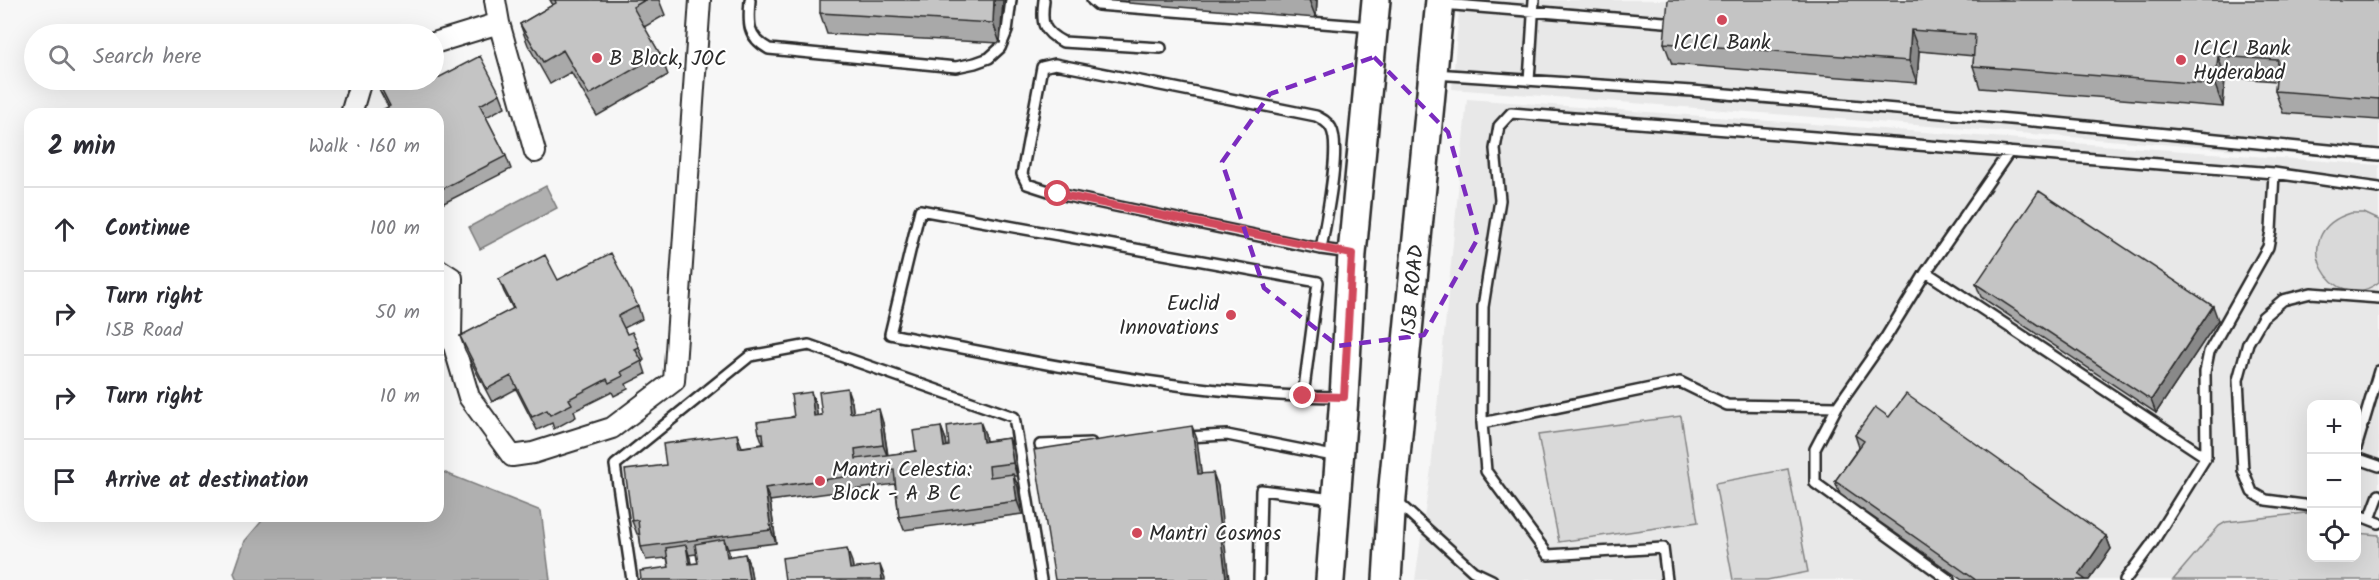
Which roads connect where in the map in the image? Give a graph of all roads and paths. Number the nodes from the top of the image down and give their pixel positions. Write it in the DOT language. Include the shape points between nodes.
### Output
graph roads {
  1 [pos="495,0"];
  2 [pos="700,0"];
  3 [pos="750,0"];
  4 [pos="1011,0"];
  5 [pos="1044,0"];
  6 [pos="1092,0"];
  7 [pos="1376,0"];
  8 [pos="1534,0"];
  9 [pos="1440,2"];
  10 [pos="1533,11"];
  11 [pos="1664,22"];
  12 [pos="499,23"];
  13 [pos="1374,27"];
  14 [pos="444,40"];
  15 [pos="1161,48"];
  16 [pos="1432,74"];
  17 [pos="1529,81"];
  18 [pos="358,90"];
  19 [pos="353,108"];
  20 [pos="535,152"];
  21 [pos="2009,152"];
  22 [pos="2379,155"];
  23 [pos="2274,172"];
  24 [pos="2379,188"];
  25 [pos="1328,206"];
  26 [pos="1349,209"];
  27 [pos="1321,249"];
  28 [pos="1352,254"];
  29 [pos="1926,272"];
  30 [pos="444,273"];
  31 [pos="2379,298"];
  32 [pos="2379,371"];
  33 [pos="1303,396"];
  34 [pos="1344,397"];
  35 [pos="1837,407"];
  36 [pos="1482,423"];
  37 [pos="2361,431"];
  38 [pos="1180,438"];
  39 [pos="1098,442"];
  40 [pos="1040,445"];
  41 [pos="1339,457"];
  42 [pos="2206,457"];
  43 [pos="2361,460"];
  44 [pos="2379,466"];
  45 [pos="2379,495"];
  46 [pos="1392,497"];
  47 [pos="1336,499"];
  48 [pos="2307,505"];
  49 [pos="2375,521"];
  50 [pos="632,580"];
  51 [pos="1041,580"];
  52 [pos="1259,580"];
  53 [pos="1330,580"];
  54 [pos="1387,580"];
  55 [pos="1492,580"];
  56 [pos="1667,580"];
  57 [pos="1949,580"];
  58 [pos="2125,580"];
  1 -- 12 [label="street"];
  2 -- 30 [label="street" via="674,381 612,428 512,456 469,398 451,336 452,278"];
  3 -- 4 [label="lane" via="750,30 756,42 769,49 956,67 989,58 1000,48 1007,31"];
  5 -- 15 [label="lane" via="1044,26 1049,35 1063,42"];
  6 -- 13 [label="lane" via="1098,5"];
  7 -- 13 [label="main road"];
  8 -- 10 [label="lane"];
  9 -- 10 [label="lane"];
  9 -- 16 [label="main road, ISB ROAD"];
  10 -- 11 [label="lane"];
  10 -- 17 [label="lane"];
  12 -- 14 [label="street"];
  12 -- 20 [label="street"];
  13 -- 26 [label="main road"];
  16 -- 17 [label="lane"];
  16 -- 46 [label="main road, ISB ROAD"];
  17 -- 22 [label="lane" via="1692,91"];
  18 -- 19 [label="street"];
  21 -- 23 [label="lane"];
  21 -- 29 [label="lane"];
  21 -- 36 [label="lane" via="1511,113 1498,126 1495,149 1500,200 1484,307"];
  23 -- 24 [label="lane"];
  23 -- 42 [label="lane" via="2268,247 2209,352 2205,372"];
  25 -- 26 [label="lane"];
  25 -- 27 [label="lane"];
  25 -- 27 [label="lane" via="1334,137 1330,126 1316,116 1055,64 1042,67 1039,73 1022,174 1027,184 1058,194"];
  26 -- 28 [label="main road"];
  27 -- 28 [label="lane"];
  28 -- 34 [label="main road"];
  29 -- 35 [label="lane"];
  29 -- 42 [label="lane"];
  31 -- 48 [label="lane" via="2311,293 2283,300 2263,317 2248,343 2238,380 2243,470 2252,492 2266,500"];
  32 -- 37 [label="lane"];
  33 -- 33 [label="lane" via="1111,374 890,334 920,210 1318,282"];
  33 -- 34 [label="lane"];
  34 -- 41 [label="main road"];
  35 -- 36 [label="lane" via="1727,405 1680,382"];
  35 -- 57 [label="lane" via="1815,449 1815,483"];
  36 -- 56 [label="lane" via="1486,471 1548,555 1663,548"];
  38 -- 41 [label="lane" via="1227,435"];
  39 -- 40 [label="lane"];
  41 -- 47 [label="main road"];
  42 -- 58 [label="lane"];
  43 -- 44 [label="lane"];
  45 -- 49 [label="lane"];
  46 -- 54 [label="main road, ISB ROAD"];
  46 -- 55 [label="lane" via="1473,571"];
  47 -- 52 [label="lane" via="1261,490"];
  47 -- 53 [label="main road"];
  50 -- 51 [label="lane" via="615,465 750,356 809,345 1014,417"];
}
